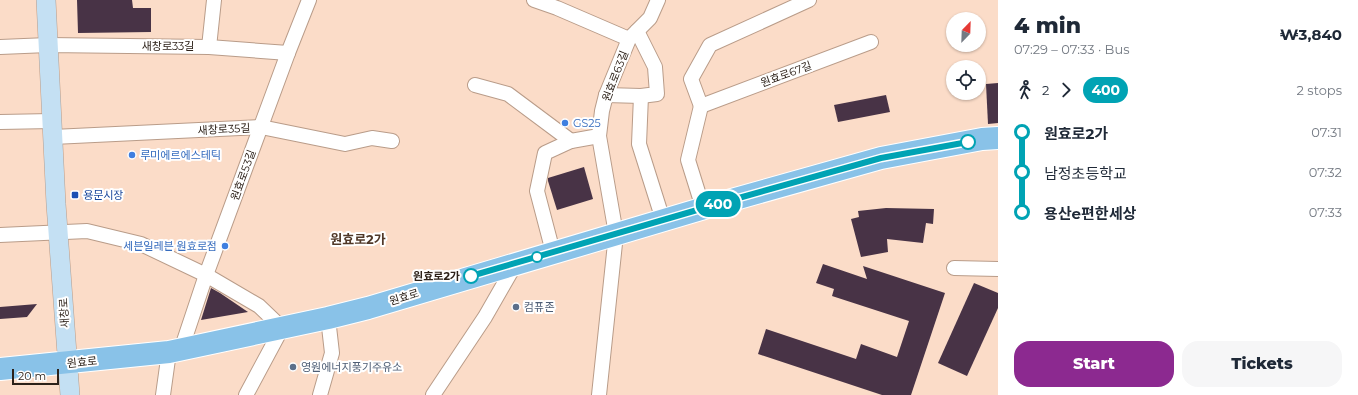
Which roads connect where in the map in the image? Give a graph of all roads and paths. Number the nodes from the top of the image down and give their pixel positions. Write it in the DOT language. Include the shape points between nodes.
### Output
graph roads {
  1 [pos="46,0"];
  2 [pos="214,0"];
  3 [pos="309,0"];
  4 [pos="534,0"];
  5 [pos="658,0"];
  6 [pos="809,0"];
  7 [pos="549,2"];
  8 [pos="633,35"];
  9 [pos="871,42"];
  10 [pos="48,45"];
  11 [pos="0,47"];
  12 [pos="209,47"];
  13 [pos="288,53"];
  14 [pos="474,85"];
  15 [pos="606,95"];
  16 [pos="641,96"];
  17 [pos="701,106"];
  18 [pos="0,122"];
  19 [pos="261,127"];
  20 [pos="53,129"];
  21 [pos="599,136"];
  22 [pos="998,138"];
  23 [pos="392,141"];
  24 [pos="571,141"];
  25 [pos="703,208"];
  26 [pos="663,220"];
  27 [pos="59,232"];
  28 [pos="616,234"];
  29 [pos="0,235"];
  30 [pos="553,252"];
  31 [pos="516,263"];
  32 [pos="954,268"];
  33 [pos="998,269"];
  34 [pos="206,275"];
  35 [pos="328,318"];
  36 [pos="282,328"];
  37 [pos="175,351"];
  38 [pos="67,364"];
  39 [pos="0,370"];
  40 [pos="70,395"];
  41 [pos="163,395"];
  42 [pos="246,395"];
  43 [pos="320,395"];
  44 [pos="433,395"];
  45 [pos="599,395"];
  1 -- 10 [label="main road, 새창로"];
  2 -- 12 [label="street"];
  3 -- 13 [label="street, 원효로53길"];
  4 -- 7 [label="street"];
  5 -- 8 [label="street, 원효로63길" via="650,18"];
  6 -- 17 [label="street" via="710,45 691,79"];
  7 -- 8 [label="street"];
  8 -- 15 [label="street, 원효로63길"];
  8 -- 16 [label="street" via="655,67 657,94"];
  9 -- 17 [label="street, 원효로67길"];
  10 -- 11 [label="street"];
  10 -- 12 [label="street, 새창로33길"];
  10 -- 20 [label="main road, 새창로"];
  12 -- 13 [label="street, 새창로33길"];
  13 -- 19 [label="street, 원효로53길"];
  14 -- 24 [label="street" via="508,94"];
  15 -- 16 [label="street"];
  15 -- 21 [label="street, 원효로63길"];
  16 -- 26 [label="street" via="639,144"];
  17 -- 25 [label="street" via="688,160"];
  18 -- 20 [label="street"];
  19 -- 20 [label="street, 새창로35길"];
  19 -- 23 [label="street, 새창로35길" via="345,144 372,138"];
  19 -- 34 [label="street, 원효로53길"];
  20 -- 27 [label="main road, 새창로"];
  21 -- 24 [label="street"];
  21 -- 28 [label="street, 원효로63길"];
  22 -- 25 [label="main road, 원효로" via="881,158"];
  24 -- 30 [label="street" via="545,153 537,191"];
  25 -- 26 [label="main road, 원효로"];
  26 -- 28 [label="main road, 원효로"];
  27 -- 29 [label="street"];
  27 -- 34 [label="street" via="87,231 142,244"];
  27 -- 38 [label="main road, 새창로"];
  28 -- 30 [label="main road, 원효로"];
  28 -- 45 [label="street, 원효로63길"];
  30 -- 31 [label="main road, 원효로"];
  31 -- 35 [label="main road, 원효로"];
  31 -- 44 [label="street" via="485,317"];
  32 -- 33 [label="street"];
  34 -- 36 [label="street" via="259,306"];
  34 -- 37 [label="street, 원효로53길"];
  35 -- 36 [label="main road, 원효로"];
  35 -- 43 [label="street" via="332,353"];
  36 -- 37 [label="main road, 원효로"];
  36 -- 42 [label="street"];
  37 -- 38 [label="main road, 원효로"];
  37 -- 41 [label="street, 원효로53길"];
  38 -- 39 [label="main road, 원효로"];
  38 -- 40 [label="main road, 새창로"];
}
